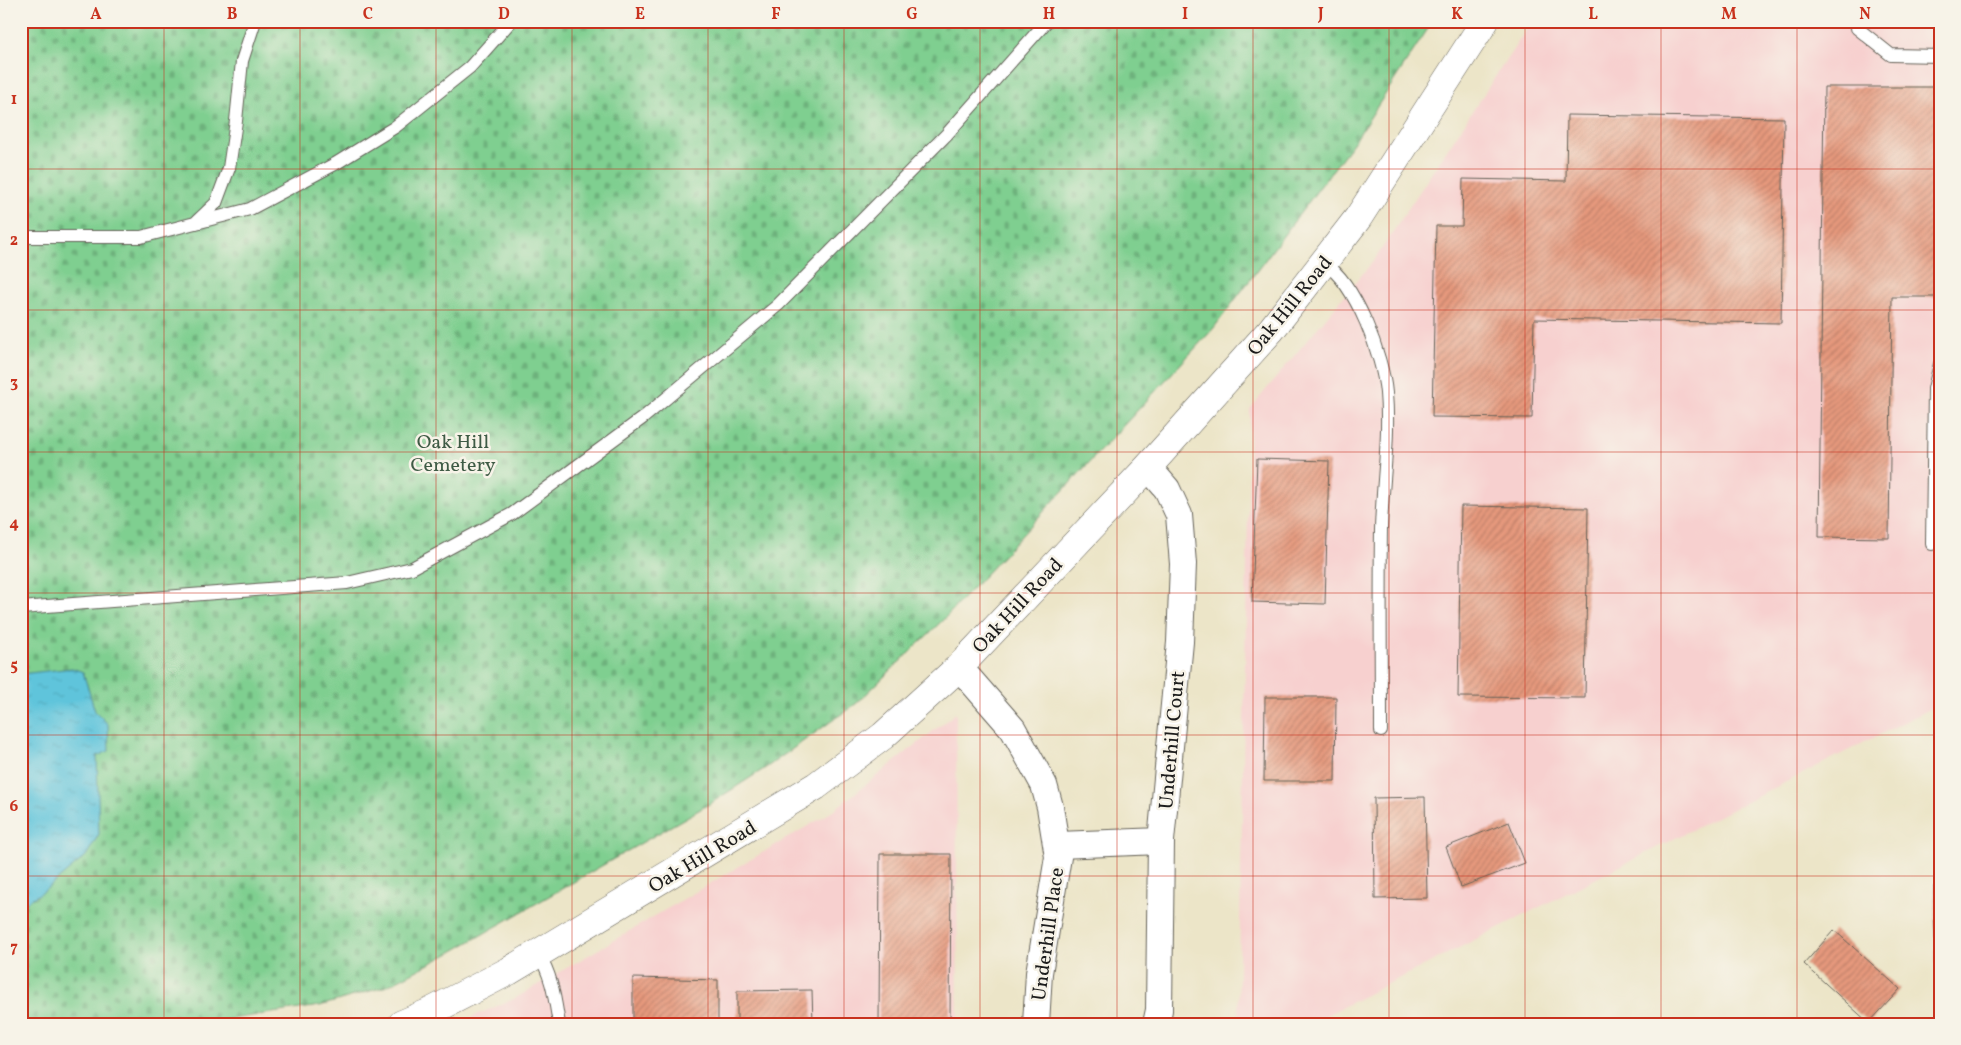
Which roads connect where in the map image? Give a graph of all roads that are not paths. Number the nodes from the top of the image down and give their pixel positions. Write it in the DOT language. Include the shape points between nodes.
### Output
graph roads {
  1 [pos="255,21"];
  2 [pos="511,21"];
  3 [pos="1047,21"];
  4 [pos="1485,21"];
  5 [pos="1857,21"];
  6 [pos="1940,56"];
  7 [pos="195,223"];
  8 [pos="21,237"];
  9 [pos="1324,263"];
  10 [pos="1940,364"];
  11 [pos="1148,467"];
  12 [pos="1932,544"];
  13 [pos="21,608"];
  14 [pos="959,667"];
  15 [pos="1381,730"];
  16 [pos="1161,841"];
  17 [pos="1058,845"];
  18 [pos="538,954"];
  19 [pos="402,1024"];
  20 [pos="559,1024"];
  21 [pos="1036,1024"];
  22 [pos="1156,1024"];
  1 -- 7 [label="lane" via="242,60 229,168 216,202"];
  2 -- 7 [label="lane" via="470,67 395,127 335,164 250,208"];
  3 -- 13 [label="lane" via="947,134 778,305 644,417 512,514 412,568 347,582"];
  4 -- 9 [label="main road, Oak Hill Road" via="1358,218"];
  5 -- 6 [label="lane" via="1857,28 1890,54"];
  7 -- 8 [label="lane" via="141,237"];
  9 -- 11 [label="main road, Oak Hill Road" via="1271,330"];
  9 -- 15 [label="lane" via="1343,280 1355,302 1377,353 1386,393 1381,529"];
  10 -- 12 [label="lane" via="1934,389"];
  11 -- 14 [label="main road, Oak Hill Road"];
  11 -- 16 [label="street, Underhill Court" via="1167,489 1179,515 1182,534 1180,642"];
  14 -- 17 [label="street, Underhill Place" via="1013,729 1034,763 1044,785"];
  14 -- 18 [label="main road, Oak Hill Road" via="883,736 816,786"];
  16 -- 17 [label="street, Underhill Place"];
  16 -- 22 [label="street, Underhill Court" via="1159,1010"];
  17 -- 21 [label="street, Underhill Place" via="1039,973"];
  18 -- 19 [label="main road, Oak Hill Road"];
  18 -- 20 [label="lane" via="554,994"];
}
